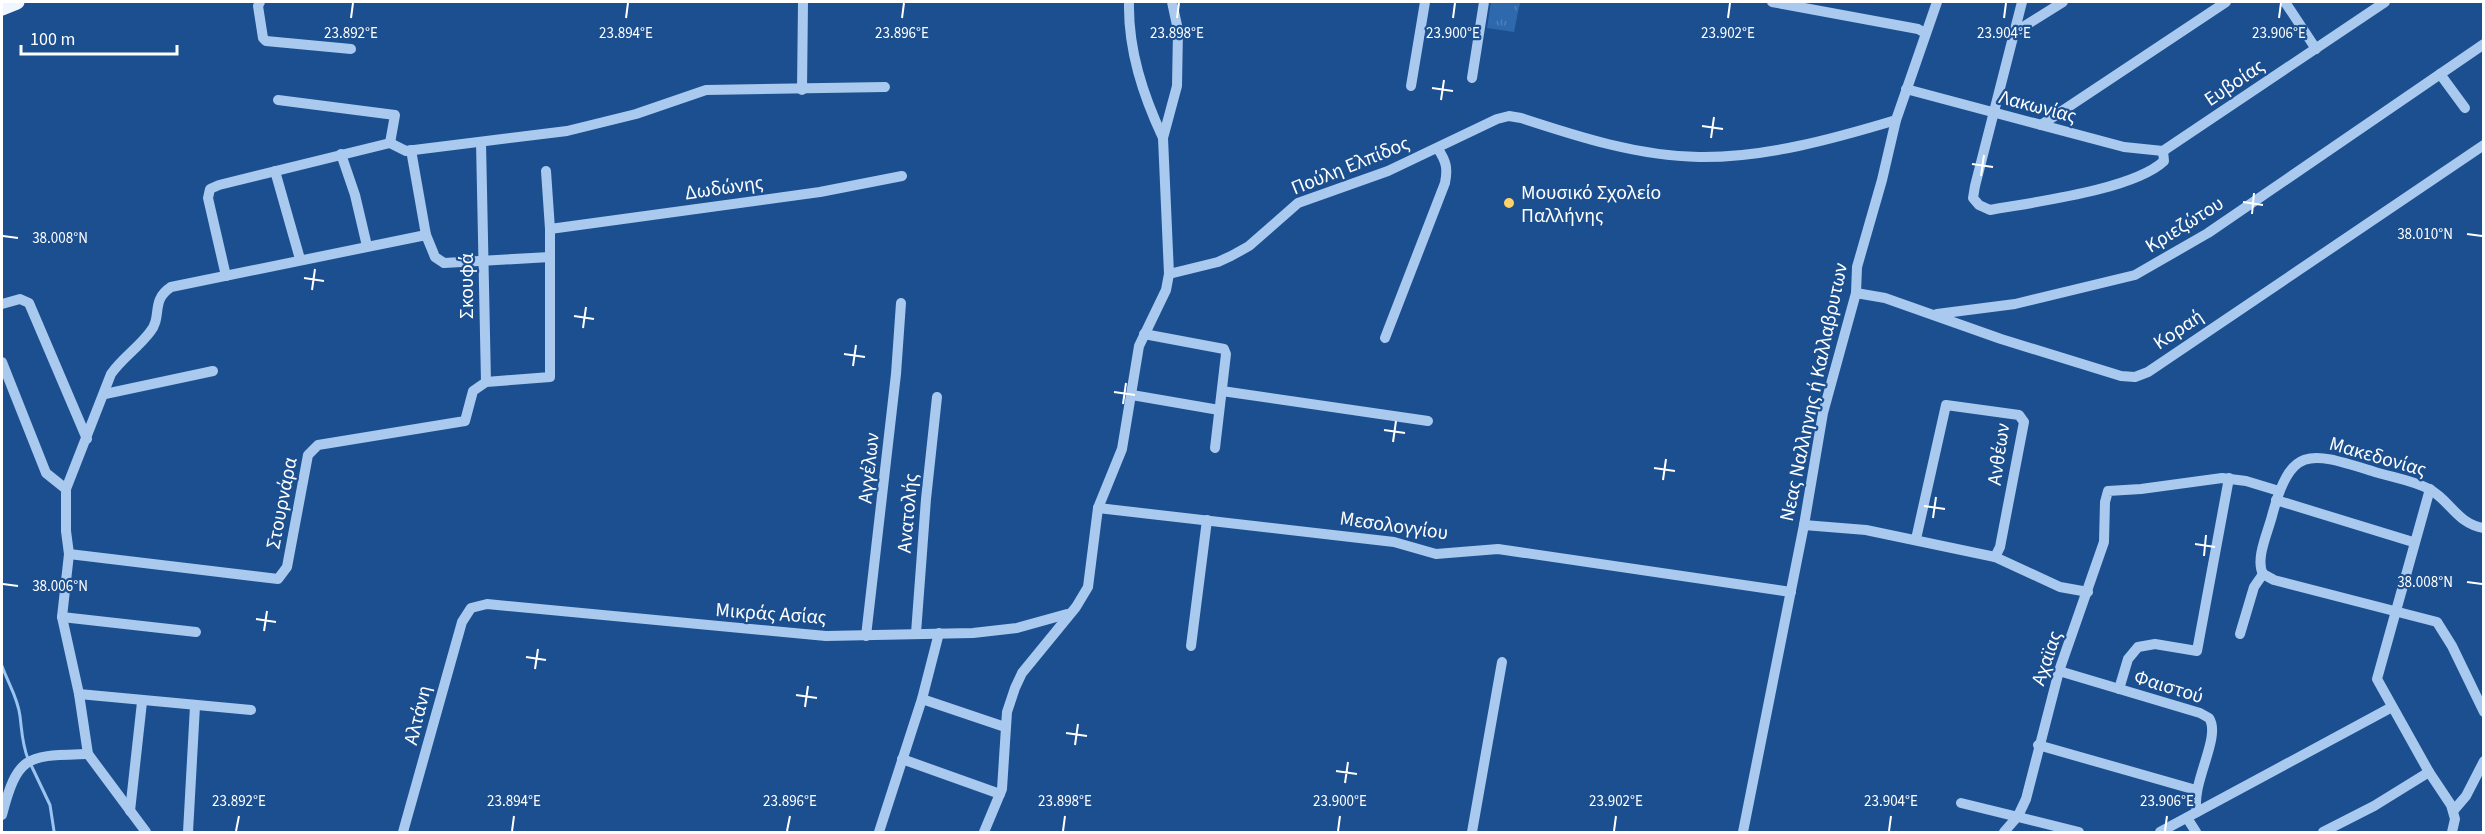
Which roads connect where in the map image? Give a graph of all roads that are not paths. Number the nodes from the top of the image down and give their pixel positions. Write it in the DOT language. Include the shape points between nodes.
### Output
graph roads {
  1 [pos="16,2"];
  2 [pos="260,2"];
  3 [pos="803,2"];
  4 [pos="1129,2"];
  5 [pos="1172,2"];
  6 [pos="1425,2"];
  7 [pos="1484,2"];
  8 [pos="1772,2"];
  9 [pos="1937,2"];
  10 [pos="2022,2"];
  11 [pos="2063,2"];
  12 [pos="2226,2"];
  13 [pos="2285,2"];
  14 [pos="2385,2"];
  15 [pos="2,8"];
  16 [pos="2015,32"];
  17 [pos="1925,33"];
  18 [pos="2484,44"];
  19 [pos="351,49"];
  20 [pos="2316,49"];
  21 [pos="2440,74"];
  22 [pos="1472,78"];
  23 [pos="1411,86"];
  24 [pos="885,87"];
  25 [pos="1906,89"];
  26 [pos="802,90"];
  27 [pos="278,100"];
  28 [pos="2465,108"];
  29 [pos="1994,113"];
  30 [pos="1896,120"];
  31 [pos="2041,125"];
  32 [pos="1163,138"];
  33 [pos="481,142"];
  34 [pos="390,143"];
  35 [pos="2484,145"];
  36 [pos="1438,149"];
  37 [pos="411,150"];
  38 [pos="2163,151"];
  39 [pos="341,154"];
  40 [pos="275,171"];
  41 [pos="546,171"];
  42 [pos="902,176"];
  43 [pos="550,230"];
  44 [pos="426,235"];
  45 [pos="367,246"];
  46 [pos="550,257"];
  47 [pos="300,259"];
  48 [pos="485,260"];
  49 [pos="1169,274"];
  50 [pos="226,276"];
  51 [pos="1856,292"];
  52 [pos="901,303"];
  53 [pos="2,304"];
  54 [pos="1931,314"];
  55 [pos="1144,334"];
  56 [pos="1385,338"];
  57 [pos="2,362"];
  58 [pos="213,371"];
  59 [pos="486,382"];
  60 [pos="1222,391"];
  61 [pos="105,394"];
  62 [pos="1132,395"];
  63 [pos="937,397"];
  64 [pos="1219,410"];
  65 [pos="1428,421"];
  66 [pos="87,439"];
  67 [pos="1215,448"];
  68 [pos="2229,478"];
  69 [pos="66,489"];
  70 [pos="2430,489"];
  71 [pos="2278,496"];
  72 [pos="1098,508"];
  73 [pos="1207,520"];
  74 [pos="1804,525"];
  75 [pos="2484,528"];
  76 [pos="1916,539"];
  77 [pos="2413,542"];
  78 [pos="69,554"];
  79 [pos="1995,557"];
  80 [pos="2263,574"];
  81 [pos="1791,592"];
  82 [pos="2088,592"];
  83 [pos="471,608"];
  84 [pos="2394,611"];
  85 [pos="1068,614"];
  86 [pos="62,617"];
  87 [pos="196,632"];
  88 [pos="916,633"];
  89 [pos="939,633"];
  90 [pos="2240,634"];
  91 [pos="866,636"];
  92 [pos="1191,646"];
  93 [pos="1502,662"];
  94 [pos="2059,671"];
  95 [pos="2119,690"];
  96 [pos="79,694"];
  97 [pos="922,699"];
  98 [pos="142,702"];
  99 [pos="195,706"];
  100 [pos="2392,707"];
  101 [pos="251,710"];
  102 [pos="2484,712"];
  103 [pos="1005,727"];
  104 [pos="2038,745"];
  105 [pos="88,754"];
  106 [pos="902,759"];
  107 [pos="2484,761"];
  108 [pos="2428,772"];
  109 [pos="2196,790"];
  110 [pos="1000,794"];
  111 [pos="1961,803"];
  112 [pos="2198,812"];
  113 [pos="2454,812"];
  114 [pos="2,815"];
  115 [pos="133,815"];
  116 [pos="2018,816"];
  117 [pos="2187,818"];
  118 [pos="136,832"];
  119 [pos="146,832"];
  120 [pos="188,832"];
  121 [pos="403,832"];
  122 [pos="879,832"];
  123 [pos="984,832"];
  124 [pos="1472,832"];
  125 [pos="1743,832"];
  126 [pos="2004,832"];
  127 [pos="2079,832"];
  128 [pos="2160,832"];
  129 [pos="2196,832"];
  130 [pos="2323,832"];
  131 [pos="2452,832"];
  1 -- 15 [label="main road"];
  2 -- 19 [label="street" via="263,38 267,41"];
  3 -- 26 [label="street"];
  4 -- 32 [label="street" via="1138,73"];
  5 -- 32 [label="street" via="1178,30 1178,86"];
  6 -- 23 [label="street"];
  7 -- 22 [label="street"];
  8 -- 17 [label="street"];
  9 -- 17 [label="street, Νεας Nαλληνης ή Καλλαβρυτων"];
  10 -- 16 [label="street"];
  11 -- 16 [label="street"];
  12 -- 31 [label="street"];
  13 -- 20 [label="street"];
  14 -- 20 [label="street, Ευβοίας"];
  16 -- 29 [label="street"];
  17 -- 25 [label="street, Νεας Nαλληνης ή Καλλαβρυτων"];
  18 -- 21 [label="street, Κριεζώτου"];
  20 -- 38 [label="street, Ευβοίας"];
  21 -- 28 [label="street"];
  21 -- 54 [label="street, Κριεζώτου" via="2208,233 2135,275 1997,308"];
  24 -- 26 [label="street"];
  25 -- 29 [label="street, Λακωνίας"];
  25 -- 30 [label="street, Νεας Nαλληνης ή Καλλαβρυτων"];
  26 -- 33 [label="street" via="706,90 636,114 567,131"];
  27 -- 34 [label="street" via="395,115"];
  29 -- 31 [label="street, Λακωνίας"];
  29 -- 38 [label="street" via="1973,198 1990,210 2081,193 2153,171 2164,161"];
  30 -- 36 [label="street, Πούλη Ελπίδος" via="1766,151 1697,157 1632,150 1509,116"];
  30 -- 51 [label="street, Νεας Nαλληνης ή Καλλαβρυτων" via="1857,267"];
  31 -- 38 [label="street, Λακωνίας" via="2124,147"];
  32 -- 49 [label="street"];
  33 -- 37 [label="street"];
  33 -- 48 [label="street, Σκουφά"];
  34 -- 37 [label="street"];
  34 -- 39 [label="street"];
  35 -- 54 [label="street, Κοραή" via="2148,372 2134,377 2001,339"];
  36 -- 49 [label="street, Πούλη Ελπίδος" via="1308,198 1231,256"];
  36 -- 56 [label="street" via="1448,170 1445,183"];
  37 -- 44 [label="street"];
  39 -- 40 [label="street"];
  39 -- 45 [label="street"];
  40 -- 47 [label="street"];
  40 -- 50 [label="street" via="208,191"];
  41 -- 43 [label="street"];
  42 -- 43 [label="street, Δωδώνης" via="820,192"];
  43 -- 46 [label="street"];
  44 -- 45 [label="street"];
  44 -- 48 [label="street" via="435,257 444,264"];
  45 -- 47 [label="street"];
  46 -- 48 [label="street"];
  46 -- 59 [label="street" via="550,377"];
  47 -- 50 [label="street"];
  48 -- 59 [label="street, Σκουφά"];
  49 -- 55 [label="street" via="1166,290"];
  50 -- 61 [label="street" via="171,287 164,292 157,301 152,331 121,360 111,374"];
  51 -- 54 [label="street, Κοραή"];
  51 -- 74 [label="street, Νεας Nαλληνης ή Καλλαβρυτων" via="1823,413"];
  52 -- 91 [label="street, Αγγέλων"];
  53 -- 66 [label="street" via="20,299 29,303"];
  55 -- 60 [label="street" via="1222,347 1226,354"];
  55 -- 62 [label="street"];
  57 -- 69 [label="street" via="46,473"];
  58 -- 61 [label="street"];
  59 -- 78 [label="street, Στουρνάρα" via="473,392 465,421 312,449 294,519 287,567 278,579"];
  60 -- 64 [label="street"];
  60 -- 65 [label="street"];
  61 -- 66 [label="street"];
  62 -- 64 [label="street"];
  62 -- 72 [label="street" via="1122,449"];
  63 -- 88 [label="street, Ανατολής"];
  64 -- 67 [label="street"];
  66 -- 69 [label="street"];
  68 -- 71 [label="street"];
  68 -- 82 [label="street, Αχαϊας" via="2108,491 2104,542"];
  68 -- 95 [label="street" via="2197,651 2155,644 2138,646 2128,659"];
  69 -- 78 [label="street"];
  70 -- 71 [label="street, Μακεδονίας" via="2313,456 2295,465"];
  70 -- 75 [label="street, Μακεδονίας" via="2470,526"];
  70 -- 77 [label="street"];
  71 -- 77 [label="street"];
  71 -- 80 [label="street, Μακεδονίας" via="2261,558"];
  72 -- 73 [label="street, Μεσολογγίου"];
  72 -- 85 [label="street" via="1088,587"];
  73 -- 81 [label="street, Μεσολογγίου" via="1394,542 1436,554 1498,549"];
  73 -- 92 [label="street"];
  74 -- 76 [label="street" via="1831,525"];
  74 -- 81 [label="street, Νεας Nαλληνης ή Καλλαβρυτων"];
  76 -- 79 [label="street"];
  76 -- 79 [label="street, Ανθέων" via="1946,405 2019,415 2024,422"];
  77 -- 84 [label="street"];
  78 -- 86 [label="street"];
  79 -- 82 [label="street" via="2060,587"];
  80 -- 84 [label="street"];
  80 -- 90 [label="street" via="2254,587"];
  81 -- 125 [label="street, Νεας Nαλληνης ή Καλλαβρυτων"];
  82 -- 94 [label="street, Αχαϊας"];
  83 -- 91 [label="street, Μικράς Ασίας" via="487,604 701,626"];
  83 -- 121 [label="street, Αλτάνη" via="462,622"];
  84 -- 100 [label="street" via="2377,674"];
  84 -- 102 [label="street" via="2440,626"];
  85 -- 89 [label="street, Μικράς Ασίας" via="1017,628"];
  85 -- 103 [label="street" via="1018,681"];
  86 -- 87 [label="street"];
  86 -- 96 [label="street"];
  88 -- 89 [label="street, Μικράς Ασίας"];
  88 -- 91 [label="street, Μικράς Ασίας"];
  89 -- 97 [label="street"];
  93 -- 124 [label="street"];
  94 -- 95 [label="street, Φαιστού"];
  94 -- 104 [label="street, Αχαϊας"];
  95 -- 109 [label="street, Φαιστού" via="2209,718 2212,731"];
  96 -- 98 [label="street"];
  96 -- 105 [label="street"];
  97 -- 103 [label="street"];
  97 -- 106 [label="street"];
  98 -- 99 [label="street"];
  98 -- 115 [label="street"];
  99 -- 101 [label="street"];
  99 -- 120 [label="street"];
  100 -- 108 [label="street"];
  100 -- 112 [label="street"];
  103 -- 110 [label="street"];
  104 -- 109 [label="street"];
  104 -- 116 [label="street, Αχαϊας" via="2026,799"];
  105 -- 114 [label="street" via="36,758 24,763 13,780"];
  105 -- 115 [label="street"];
  106 -- 110 [label="street"];
  106 -- 122 [label="street"];
  107 -- 113 [label="street"];
  108 -- 113 [label="street"];
  108 -- 130 [label="street"];
  109 -- 112 [label="street, Φαιστού"];
  110 -- 123 [label="street"];
  111 -- 116 [label="street"];
  112 -- 117 [label="street"];
  113 -- 131 [label="street"];
  115 -- 118 [label="street"];
  115 -- 119 [label="street"];
  116 -- 126 [label="street, Αχαϊας"];
  116 -- 127 [label="street"];
  117 -- 128 [label="street"];
  117 -- 129 [label="street"];
}
